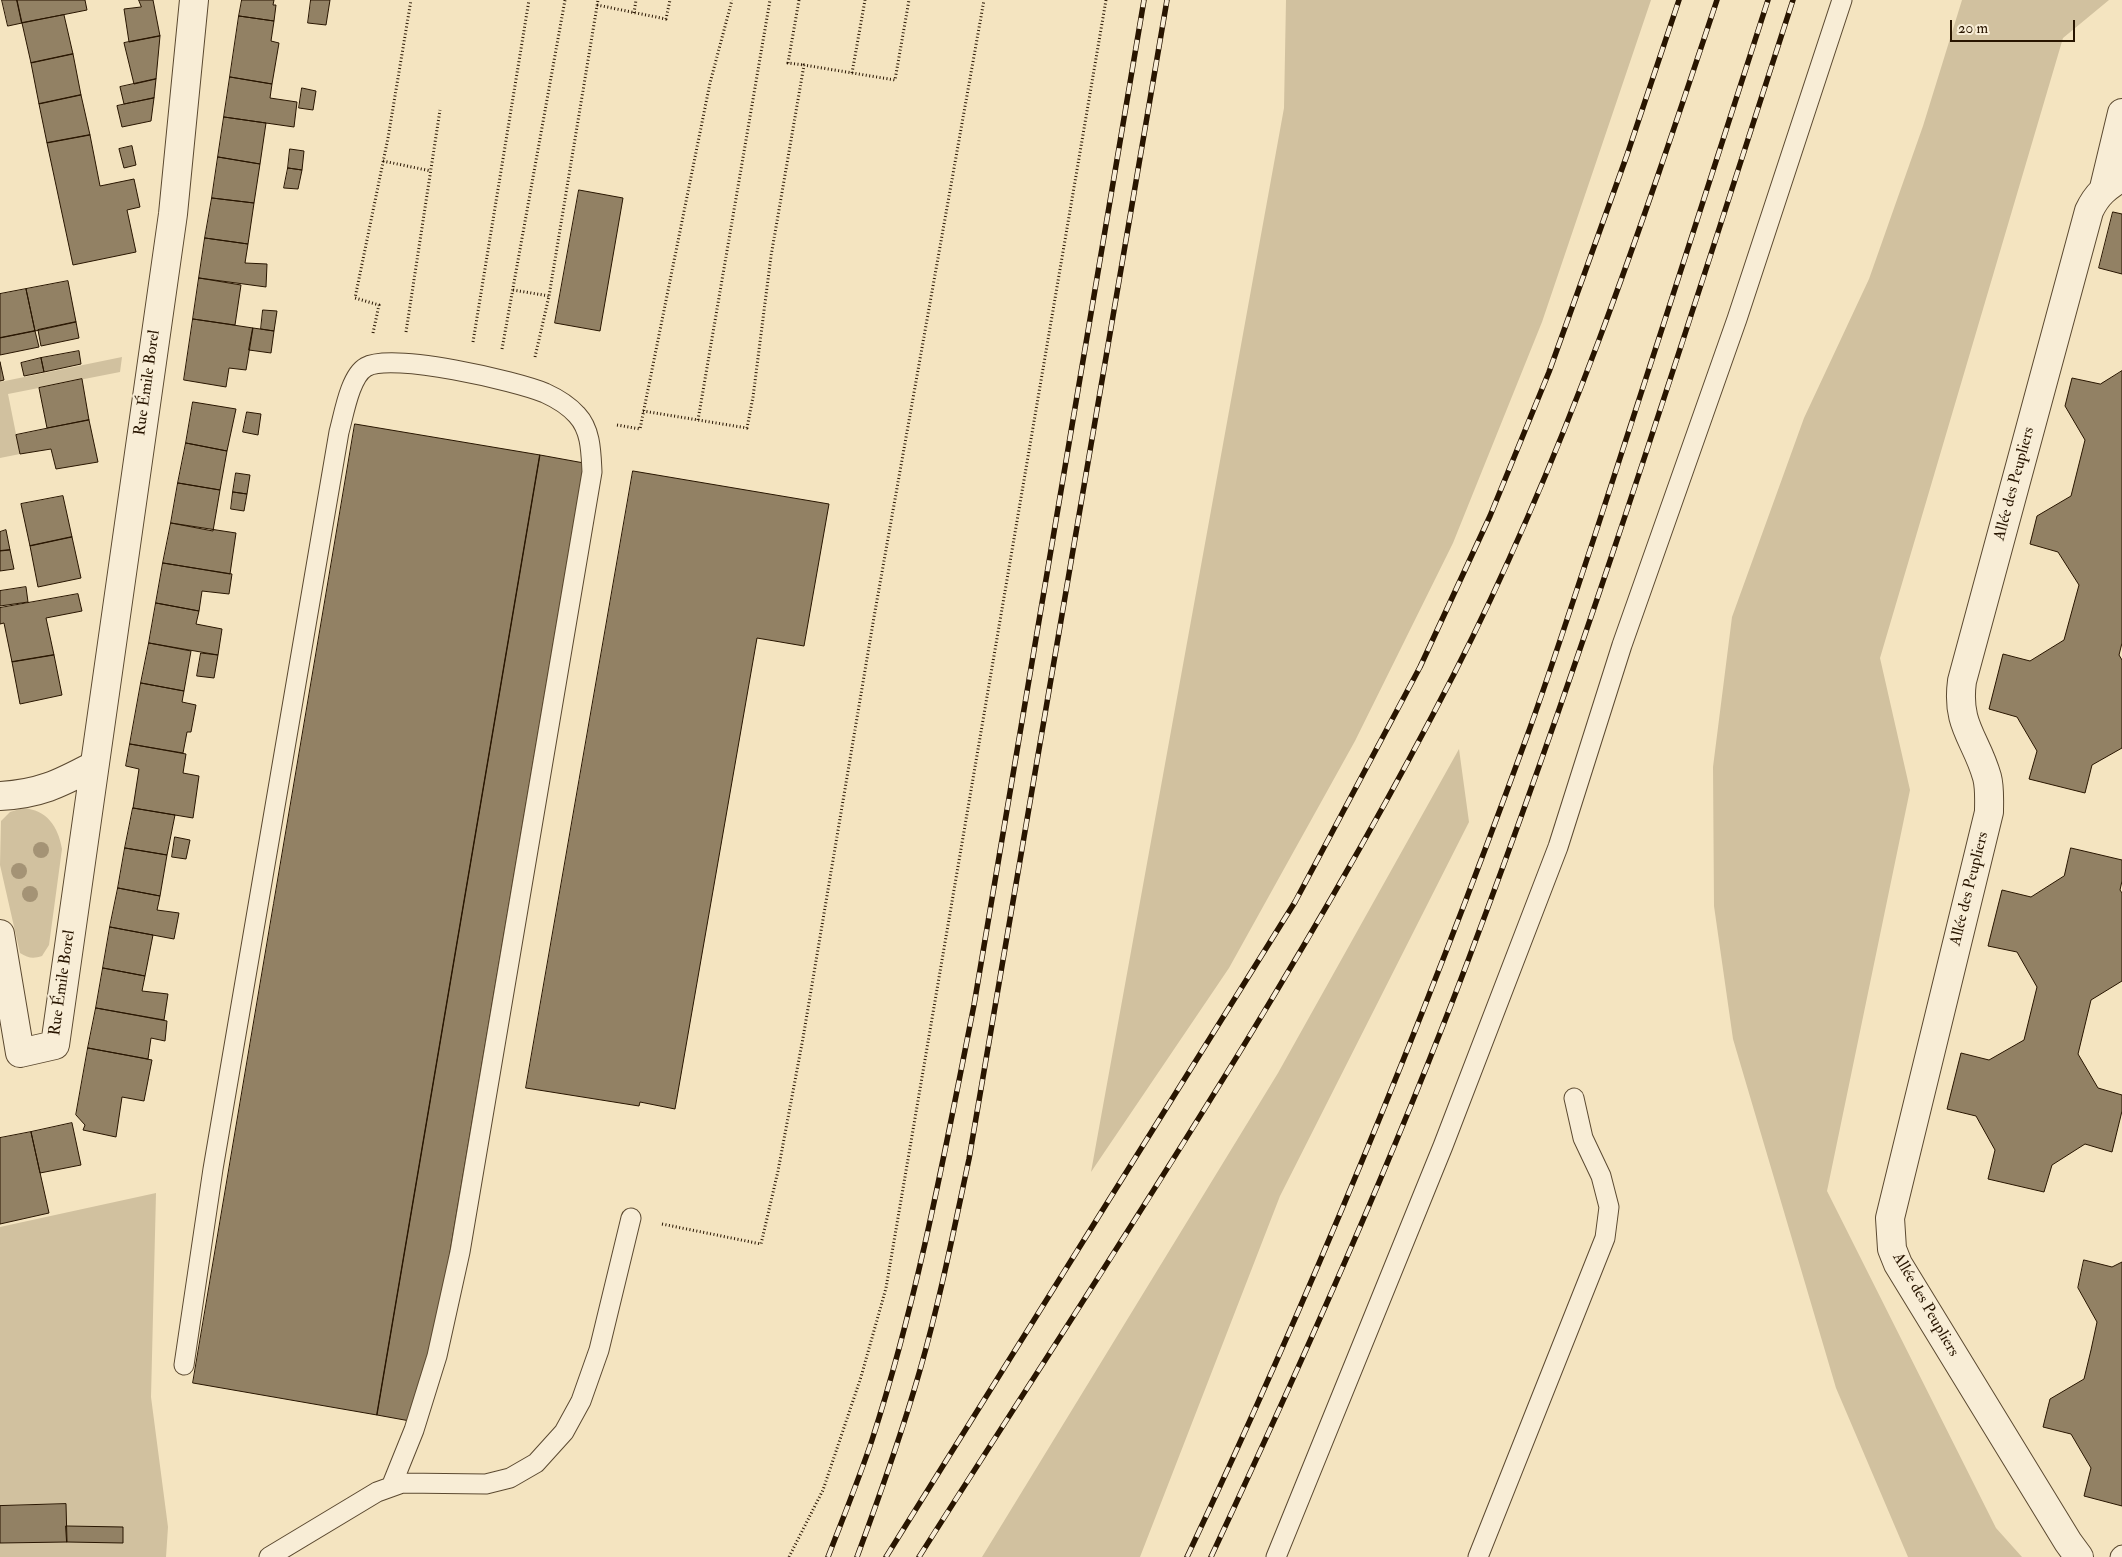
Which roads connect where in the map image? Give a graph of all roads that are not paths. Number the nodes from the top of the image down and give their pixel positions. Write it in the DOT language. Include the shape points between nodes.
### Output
graph roads {
  1 [pos="194,0"];
  2 [pos="1842,0"];
  3 [pos="2122,113"];
  4 [pos="2113,183"];
  5 [pos="93,766"];
  6 [pos="0,796"];
  7 [pos="0,934"];
  8 [pos="1574,1098"];
  9 [pos="631,1218"];
  10 [pos="184,1366"];
  11 [pos="391,1487"];
  12 [pos="269,1557"];
  13 [pos="1276,1557"];
  14 [pos="1478,1557"];
  15 [pos="2079,1557"];
  1 -- 5 [label="street, Rue Émile Borel" via="173,214"];
  2 -- 13 [label="lane" via="1740,310 1622,645 1558,847 1443,1146"];
  3 -- 4 [label="street, Allée des Peupliers"];
  4 -- 15 [label="street, Allée des Peupliers" via="2095,199 2089,211 1962,681 1961,713 1988,779 1989,812 1890,1218 1892,1249 1898,1264"];
  5 -- 6 [label="street" via="37,792"];
  5 -- 7 [label="street, Rue Émile Borel" via="55,1045 20,1054"];
  8 -- 14 [label="lane" via="1583,1138 1601,1176 1609,1207 1605,1238"];
  9 -- 11 [label="lane" via="599,1350 581,1401 564,1432 536,1463 510,1478 486,1484 402,1483"];
  10 -- 11 [label="lane" via="213,1170 339,432 352,386 358,374 367,367 401,362 529,387 548,394 577,414 587,429 592,472 460,1252 436,1356 414,1430"];
  11 -- 12 [label="lane" via="377,1492"];
}
